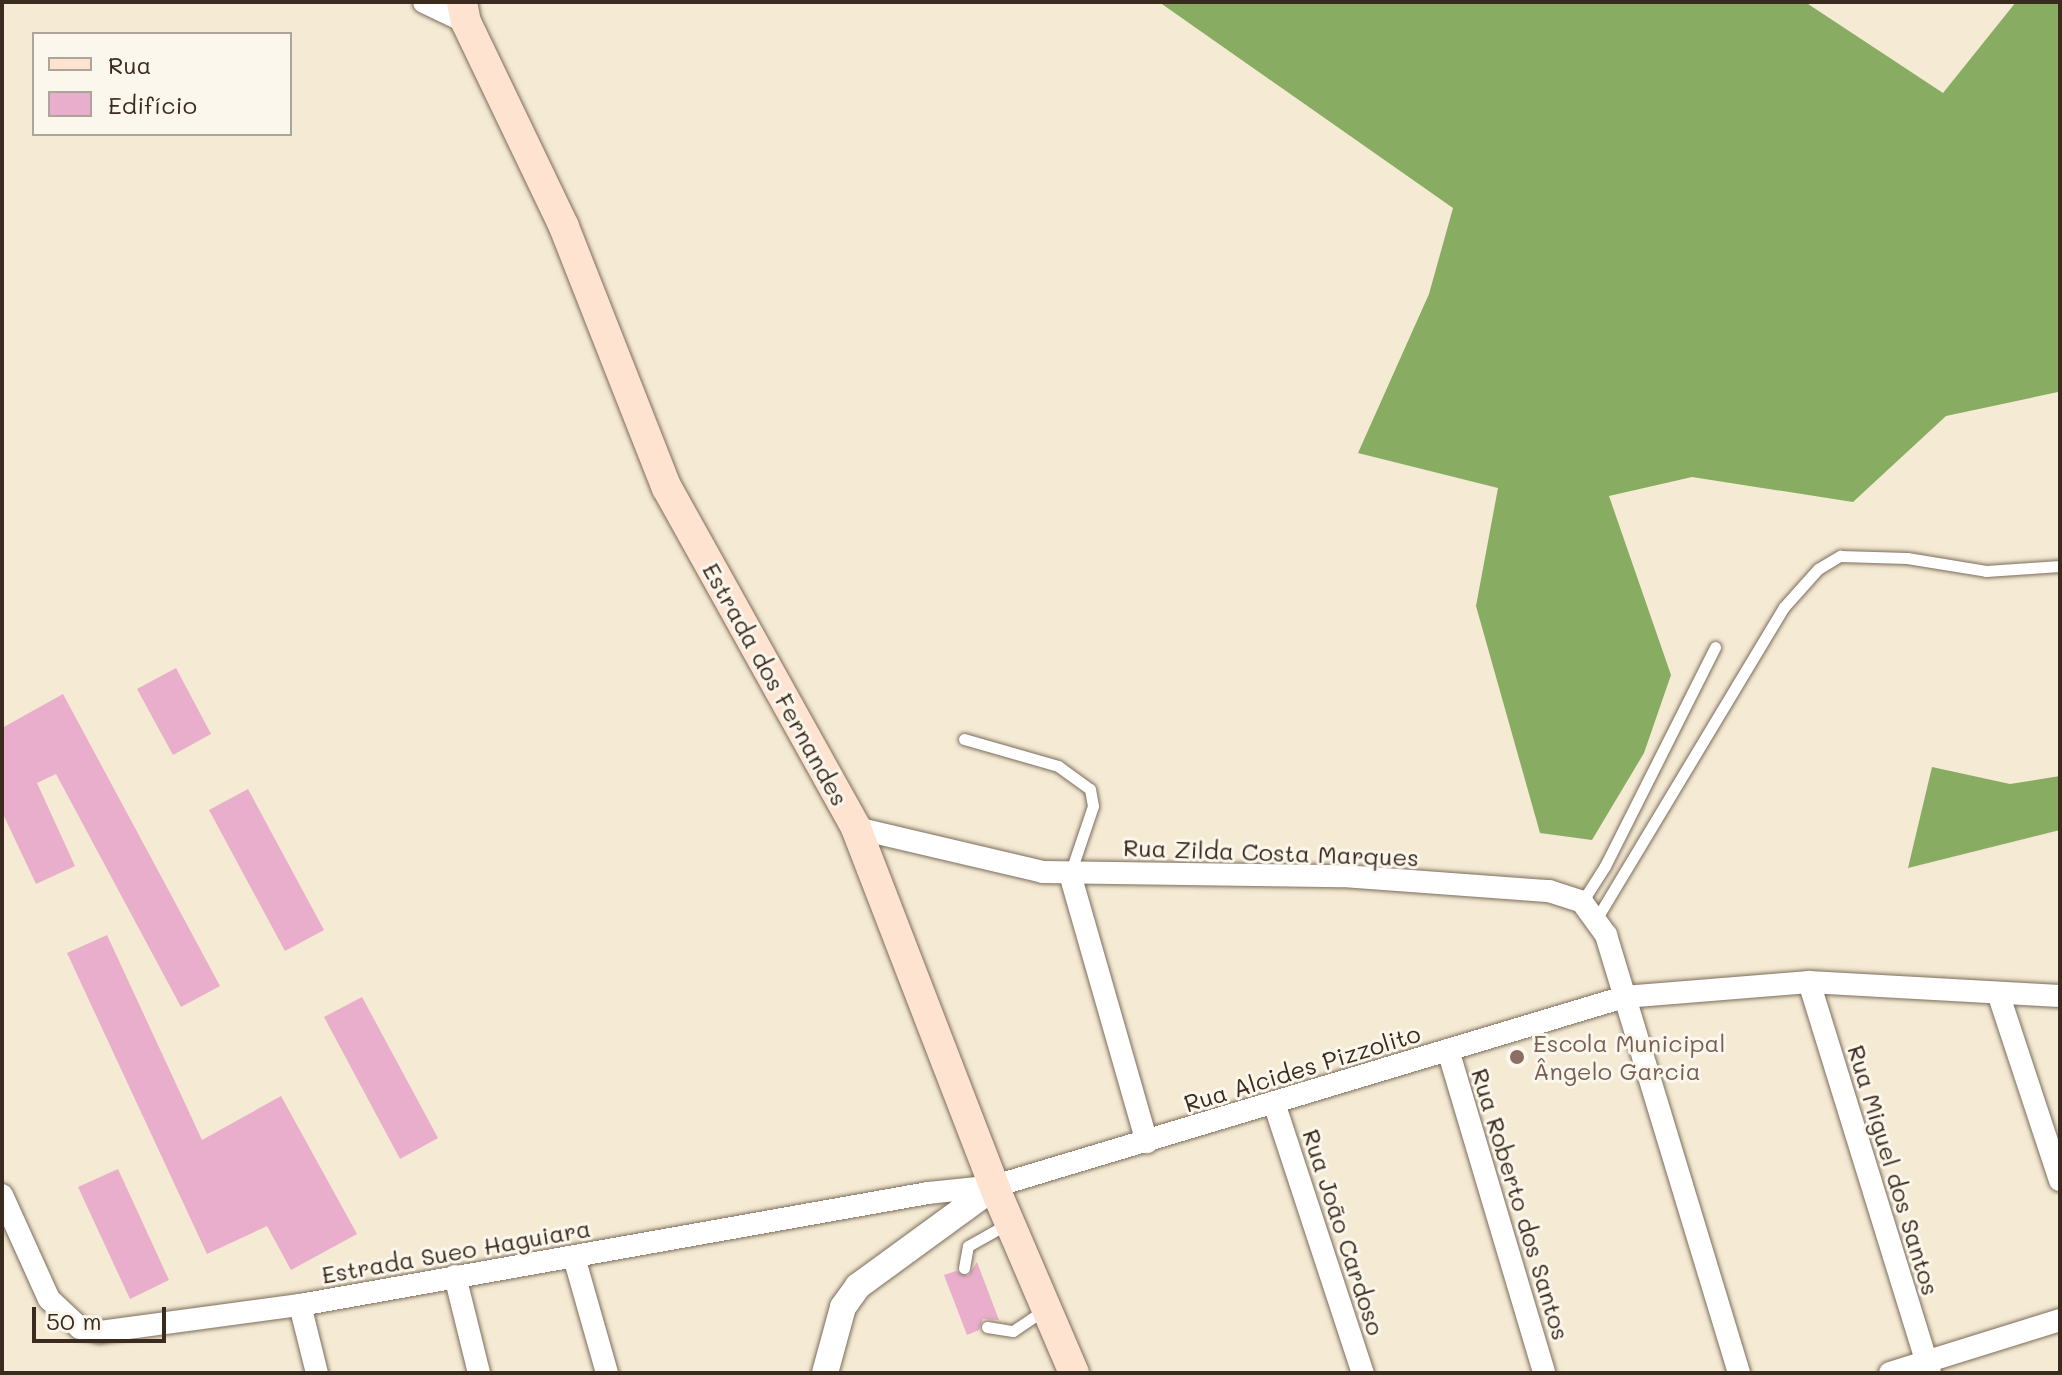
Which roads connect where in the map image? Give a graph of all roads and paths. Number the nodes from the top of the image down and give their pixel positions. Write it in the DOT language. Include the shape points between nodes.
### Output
graph roads {
  1 [pos="424,2"];
  2 [pos="464,12"];
  3 [pos="2060,566"];
  4 [pos="1715,647"];
  5 [pos="964,739"];
  6 [pos="856,828"];
  7 [pos="1070,874"];
  8 [pos="1589,910"];
  9 [pos="1809,982"];
  10 [pos="1999,996"];
  11 [pos="2060,996"];
  12 [pos="1624,997"];
  13 [pos="1448,1050"];
  14 [pos="1275,1106"];
  15 [pos="1147,1142"];
  16 [pos="2060,1180"];
  17 [pos="995,1186"];
  18 [pos="2,1195"];
  19 [pos="1010,1222"];
  20 [pos="574,1257"];
  21 [pos="964,1268"];
  22 [pos="455,1276"];
  23 [pos="300,1305"];
  24 [pos="1046,1309"];
  25 [pos="2060,1320"];
  26 [pos="987,1327"];
  27 [pos="1928,1367"];
  28 [pos="317,1373"];
  29 [pos="479,1373"];
  30 [pos="607,1373"];
  31 [pos="825,1373"];
  32 [pos="1074,1373"];
  33 [pos="1363,1373"];
  34 [pos="1544,1373"];
  35 [pos="1739,1373"];
  36 [pos="1890,1373"];
  1 -- 2 [label="street"];
  2 -- 6 [label="main road, Estrada dos Fernandes" via="564,227 667,488"];
  3 -- 8 [label="lane" via="1986,571 1907,558 1840,556 1818,569 1776,620"];
  4 -- 8 [label="lane"];
  5 -- 7 [label="lane" via="1058,766 1090,789 1093,806"];
  6 -- 7 [label="street, Rua Zilda Costa Marques"];
  6 -- 17 [label="main road, Estrada dos Fernandes"];
  7 -- 8 [label="street, Rua Zilda Costa Marques" via="1343,876 1549,891"];
  7 -- 15 [label="street"];
  8 -- 12 [label="street"];
  9 -- 10 [label="street, Rua Alcides Pizzolito" via="1912,985"];
  9 -- 12 [label="street, Rua Alcides Pizzolito"];
  9 -- 27 [label="street, Rua Miguel dos Santos"];
  10 -- 11 [label="street, Rua Alcides Pizzolito"];
  10 -- 16 [label="street"];
  12 -- 13 [label="street, Rua Alcides Pizzolito"];
  12 -- 35 [label="street"];
  13 -- 14 [label="street, Rua Alcides Pizzolito"];
  13 -- 34 [label="street, Rua Roberto dos Santos"];
  14 -- 15 [label="street, Rua Alcides Pizzolito"];
  14 -- 33 [label="street, Rua João Cardoso"];
  15 -- 17 [label="street, Rua Alcides Pizzolito"];
  17 -- 19 [label="main road, Estrada dos Fernandes"];
  17 -- 20 [label="street, Estrada Sueo Haguiara" via="928,1193"];
  17 -- 31 [label="street" via="858,1286 843,1307"];
  18 -- 23 [label="street, Estrada Sueo Haguiara" via="49,1299 80,1328 100,1332"];
  19 -- 21 [label="lane" via="968,1246"];
  19 -- 24 [label="main road, Estrada dos Fernandes"];
  20 -- 22 [label="street, Estrada Sueo Haguiara"];
  20 -- 30 [label="street"];
  22 -- 23 [label="street, Estrada Sueo Haguiara"];
  22 -- 29 [label="street"];
  23 -- 28 [label="street"];
  24 -- 26 [label="lane" via="1013,1331"];
  24 -- 32 [label="main road, Estrada dos Fernandes"];
  25 -- 27 [label="street"];
  27 -- 36 [label="street"];
}
